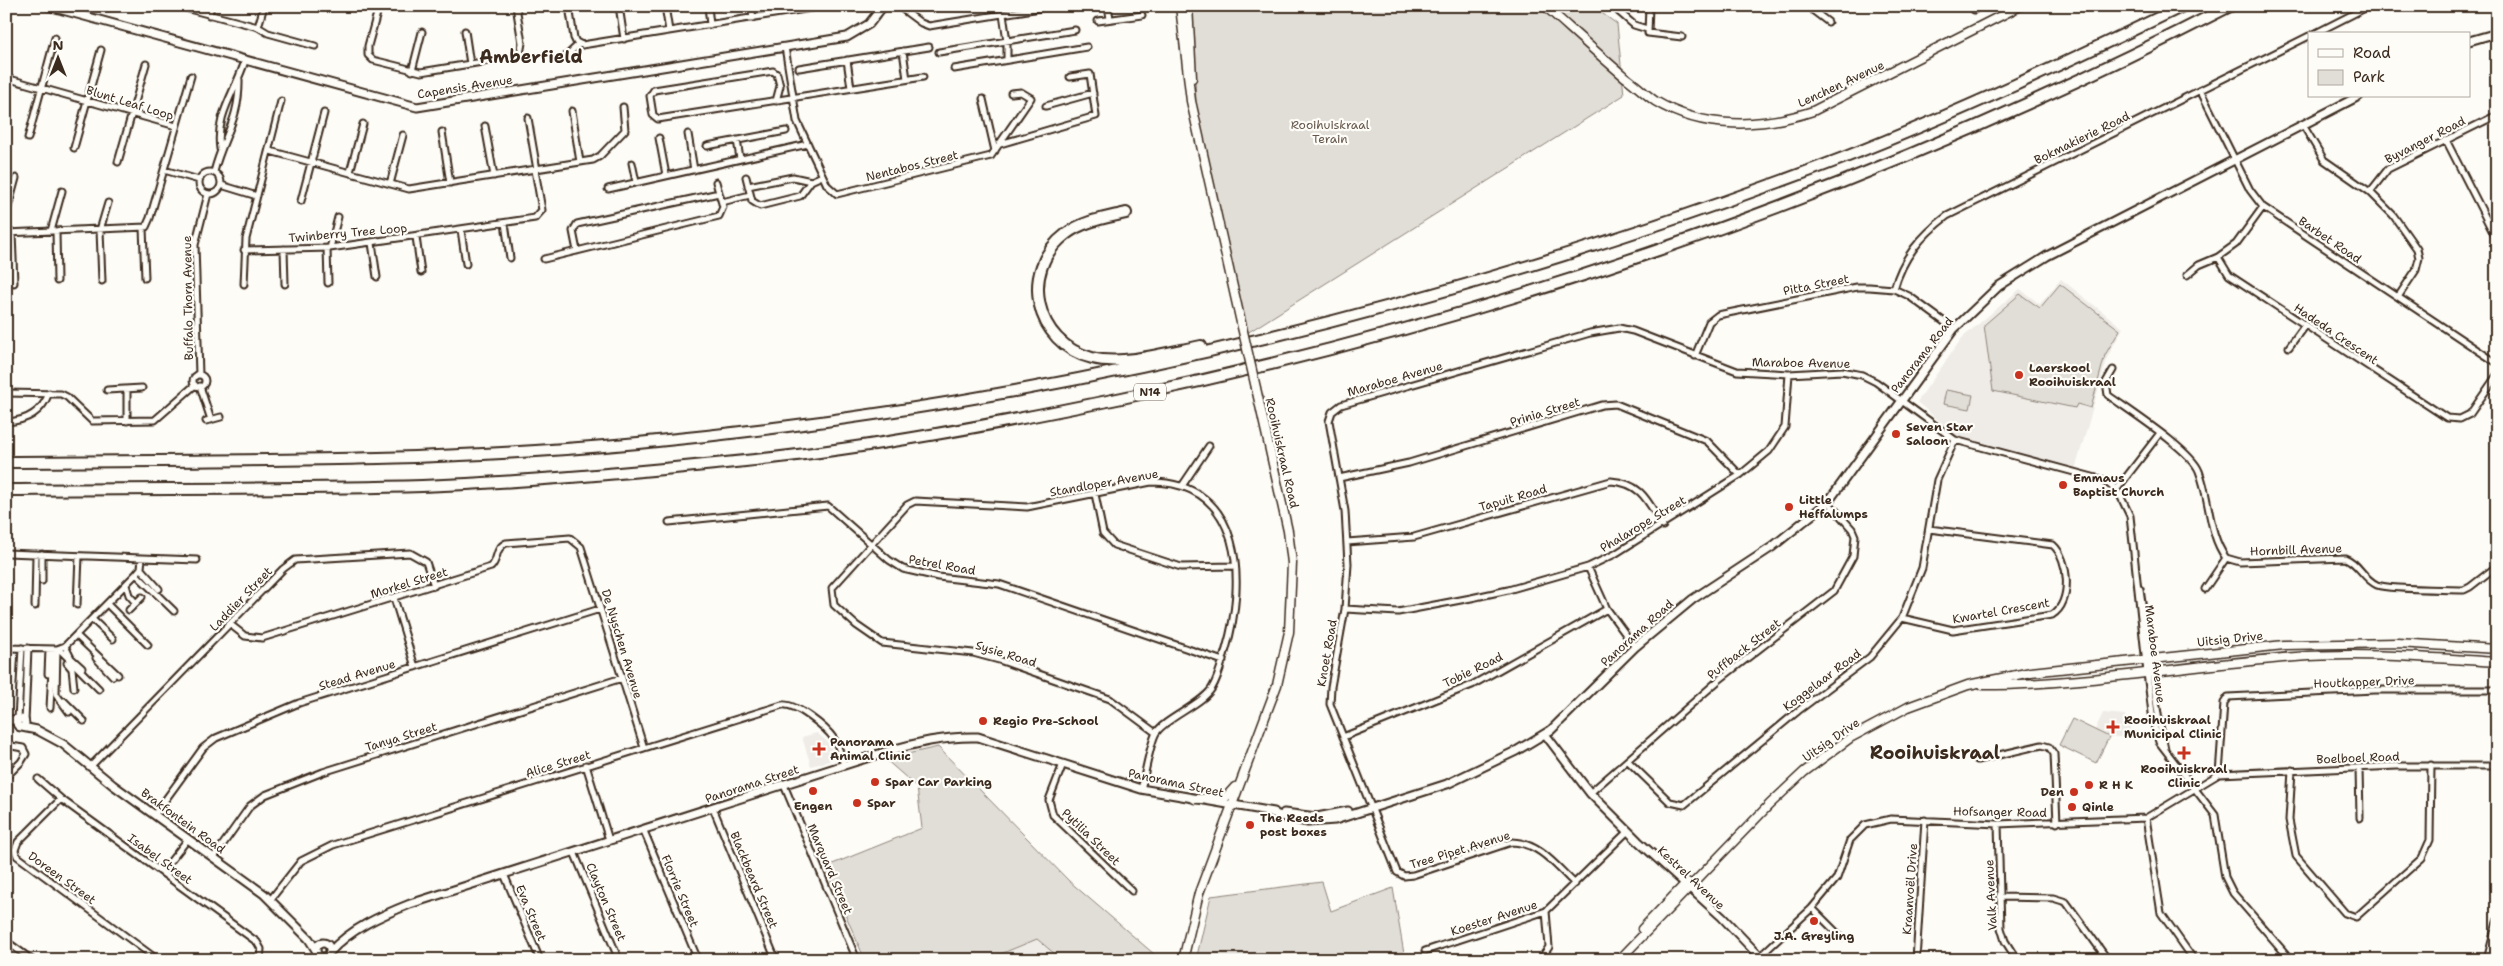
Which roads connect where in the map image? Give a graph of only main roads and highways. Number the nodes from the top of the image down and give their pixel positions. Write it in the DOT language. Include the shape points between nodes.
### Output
graph roads {
  1 [pos="1180,6"];
  2 [pos="1188,6"];
  3 [pos="1545,6"];
  4 [pos="2020,6"];
  5 [pos="2183,6"];
  6 [pos="2230,6"];
  7 [pos="1199,137"];
  8 [pos="1126,213"];
  9 [pos="1378,308"];
  10 [pos="6,462"];
  11 [pos="6,490"];
  12 [pos="2497,650"];
  13 [pos="2497,662"];
  14 [pos="1968,685"];
  15 [pos="1244,774"];
  16 [pos="1195,799"];
  17 [pos="1183,960"];
  18 [pos="1618,960"];
  1 -- 7 [label="main road, Rooihuiskraal Road" via="1185,62"];
  2 -- 7 [label="main road, Rooihuiskraal Road"];
  3 -- 4 [label="main road, Lenchen Avenue" via="1655,100 1711,121 1761,124 1813,111"];
  5 -- 9 [label="highway, N14" via="1986,98 1846,156 1616,238 1471,284"];
  6 -- 11 [label="highway, N14" via="2098,72 1790,203 1596,272 1479,308 1336,349 1194,383 965,428 744,461 428,486"];
  7 -- 15 [label="main road, Rooihuiskraal Road, bridge" via="1288,531 1292,563 1292,602 1285,657"];
  8 -- 9 [label="highway" via="1095,220 1066,234 1047,255 1039,277 1038,299 1048,329 1063,344 1082,355 1101,360 1125,359 1234,340"];
  9 -- 10 [label="highway, N14" via="1189,356 1012,391 859,417 733,433 439,456 313,461"];
  12 -- 14 [label="main road, Uitsig Drive" via="2397,643 2315,643 2031,672"];
  13 -- 14 [label="main road, Uitsig Drive" via="2347,655 2265,659 2034,685"];
  14 -- 18 [label="main road, Uitsig Drive" via="1908,707 1850,738 1804,772 1761,809"];
  15 -- 16 [label="main road" via="1230,795"];
  15 -- 17 [label="main road, Rooihuiskraal Road" via="1214,866 1194,913"];
}
